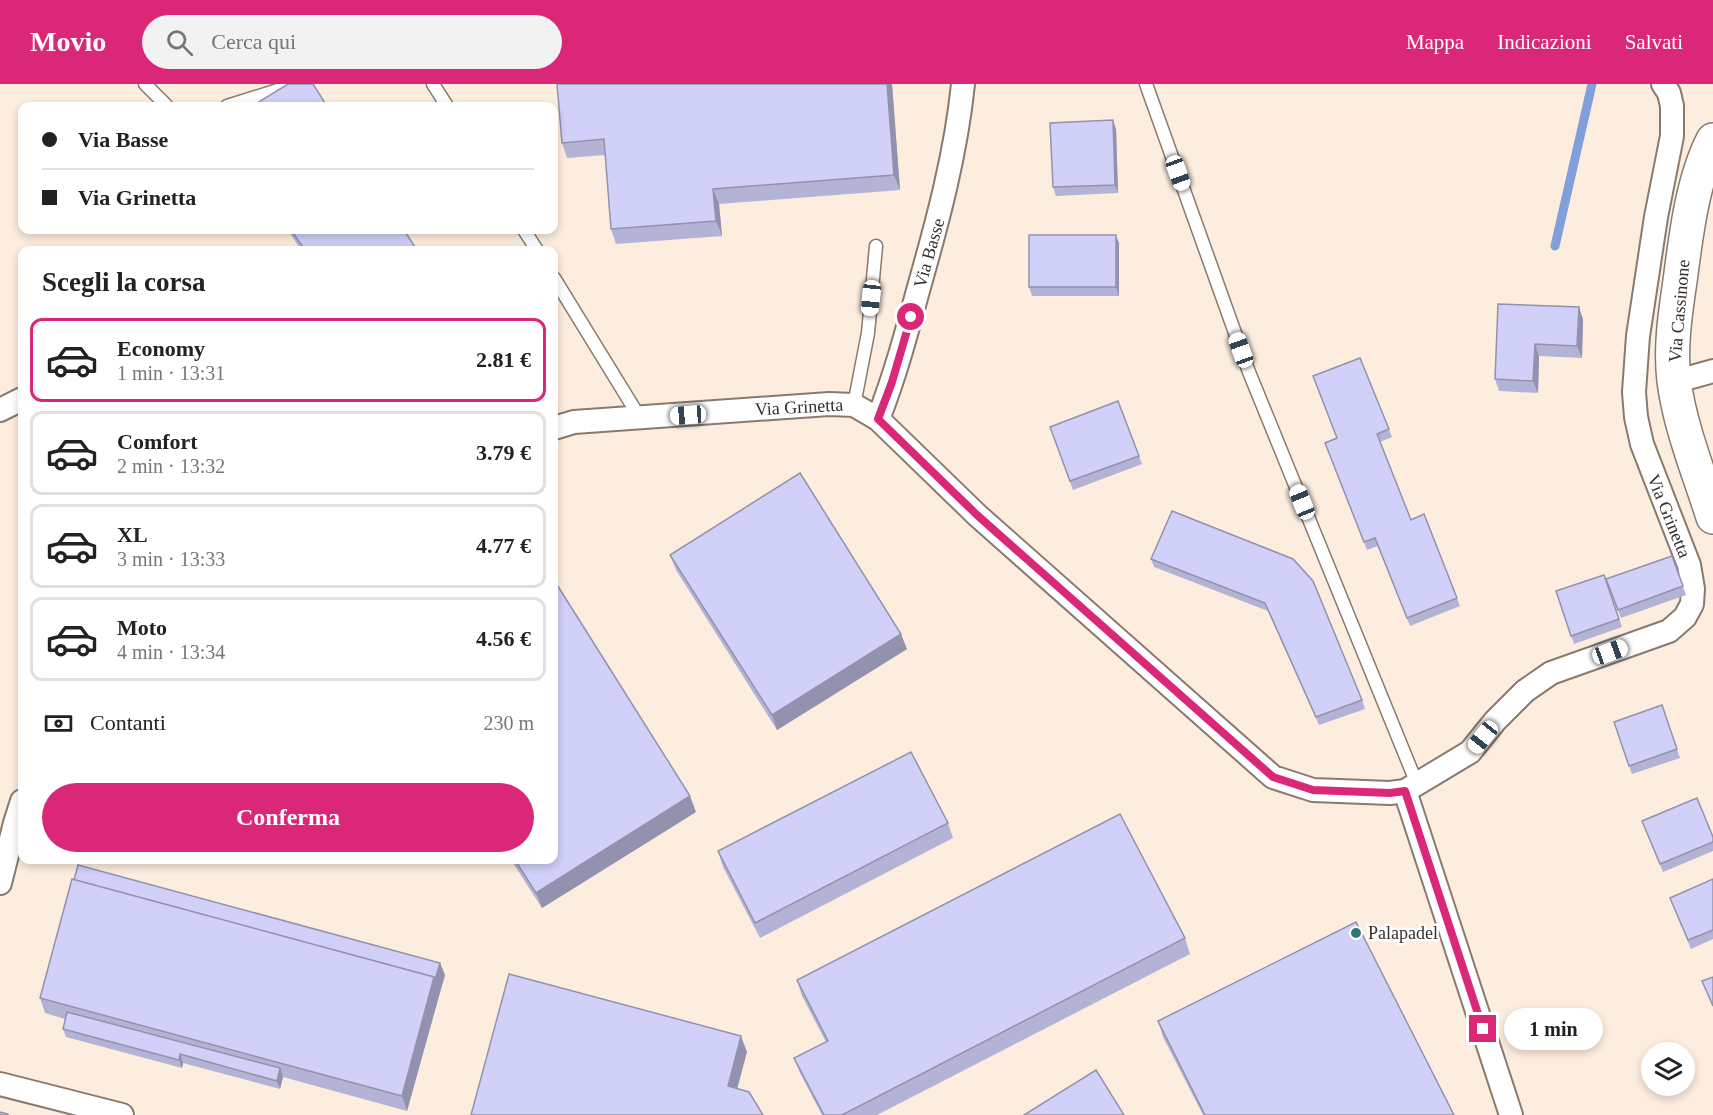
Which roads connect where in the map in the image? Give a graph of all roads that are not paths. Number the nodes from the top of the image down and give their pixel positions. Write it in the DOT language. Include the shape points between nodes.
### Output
graph roads {
  1 [pos="145,84"];
  2 [pos="297,84"];
  3 [pos="434,84"];
  4 [pos="963,84"];
  5 [pos="1146,84"];
  6 [pos="1663,84"];
  7 [pos="163,102"];
  8 [pos="240,102"];
  9 [pos="445,102"];
  10 [pos="1713,140"];
  11 [pos="876,246"];
  12 [pos="558,285"];
  13 [pos="1713,371"];
  14 [pos="1674,382"];
  15 [pos="18,401"];
  16 [pos="854,405"];
  17 [pos="0,410"];
  18 [pos="640,418"];
  19 [pos="878,419"];
  20 [pos="558,427"];
  21 [pos="1713,517"];
  22 [pos="1411,787"];
  23 [pos="18,814"];
  24 [pos="0,883"];
  25 [pos="0,1084"];
  26 [pos="122,1115"];
  27 [pos="1511,1115"];
  1 -- 7 [label="lane"];
  2 -- 8 [label="lane"];
  3 -- 9 [label="lane"];
  4 -- 19 [label="street, Via Basse" via="942,209"];
  5 -- 22 [label="lane" via="1249,372"];
  6 -- 22 [label="street, Via Grinetta" via="1672,106 1672,136 1638,336 1634,392 1645,453 1689,566 1692,604 1685,617 1669,631 1551,673 1525,691 1470,753"];
  10 -- 14 [label="main road, Via Cassinone" via="1697,184 1683,253 1673,335"];
  11 -- 16 [label="lane" via="868,333"];
  12 -- 18 [label="lane"];
  13 -- 14 [label="street"];
  14 -- 21 [label="main road, Via Cassinone" via="1682,421"];
  15 -- 17 [label="street"];
  16 -- 18 [label="street, Via Grinetta"];
  16 -- 19 [label="street, Via Grinetta"];
  18 -- 20 [label="street, Via Grinetta" via="574,422"];
  19 -- 22 [label="street, Via Grinetta" via="977,515 1273,777 1313,790 1390,793"];
  22 -- 27 [label="street"];
  23 -- 24 [label="street"];
  25 -- 26 [label="street"];
}
